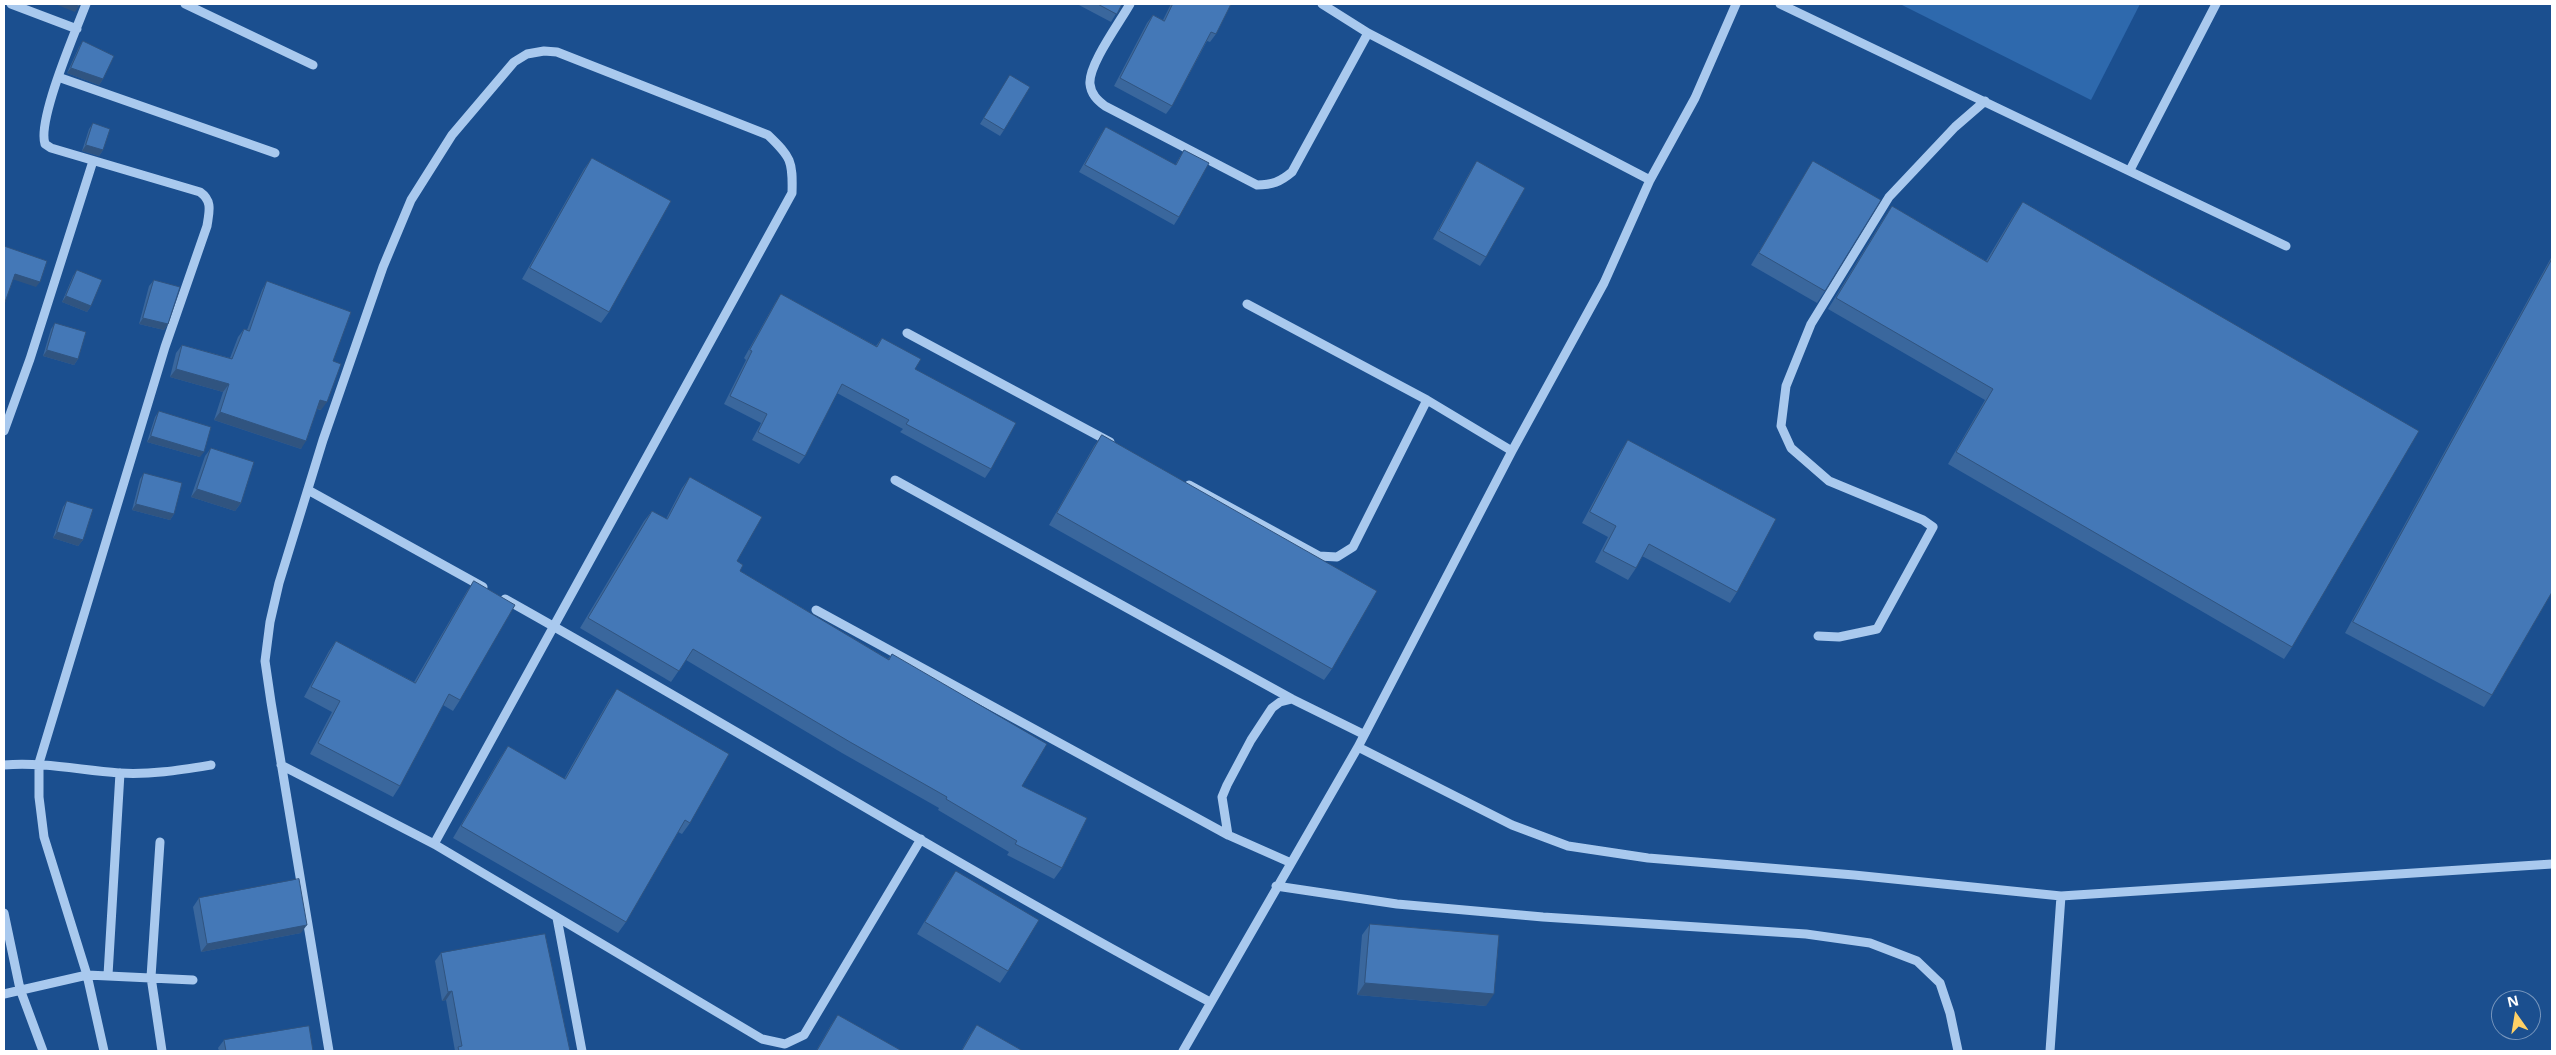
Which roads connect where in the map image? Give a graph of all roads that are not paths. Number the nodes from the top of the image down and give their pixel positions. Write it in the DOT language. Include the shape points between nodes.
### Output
graph roads {
  1 [pos="11,4"];
  2 [pos="86,4"];
  3 [pos="185,4"];
  4 [pos="1130,4"];
  5 [pos="1322,4"];
  6 [pos="1736,4"];
  7 [pos="1780,4"];
  8 [pos="2216,4"];
  9 [pos="77,29"];
  10 [pos="1368,33"];
  11 [pos="313,65"];
  12 [pos="58,77"];
  13 [pos="1985,101"];
  14 [pos="275,154"];
  15 [pos="93,161"];
  16 [pos="2130,170"];
  17 [pos="1650,180"];
  18 [pos="2286,246"];
  19 [pos="1247,304"];
  20 [pos="908,333"];
  21 [pos="1427,400"];
  22 [pos="4,430"];
  23 [pos="1118,446"];
  24 [pos="1512,451"];
  25 [pos="1177,478"];
  26 [pos="895,480"];
  27 [pos="308,490"];
  28 [pos="816,610"];
  29 [pos="554,627"];
  30 [pos="1818,636"];
  31 [pos="1292,698"];
  32 [pos="1363,734"];
  33 [pos="1358,747"];
  34 [pos="39,763"];
  35 [pos="4,765"];
  36 [pos="211,765"];
  37 [pos="281,765"];
  38 [pos="120,773"];
  39 [pos="1228,835"];
  40 [pos="921,839"];
  41 [pos="160,842"];
  42 [pos="434,844"];
  43 [pos="1290,862"];
  44 [pos="2552,864"];
  45 [pos="1276,886"];
  46 [pos="2061,896"];
  47 [pos="4,913"];
  48 [pos="557,918"];
  49 [pos="6,930"];
  50 [pos="87,975"];
  51 [pos="108,975"];
  52 [pos="151,977"];
  53 [pos="193,980"];
  54 [pos="20,989"];
  55 [pos="4,994"];
  56 [pos="1210,1002"];
  57 [pos="44,1051"];
  58 [pos="104,1051"];
  59 [pos="162,1051"];
  60 [pos="329,1051"];
  61 [pos="582,1051"];
  62 [pos="1183,1051"];
  63 [pos="1958,1051"];
  64 [pos="2050,1051"];
  1 -- 9 [label="street"];
  2 -- 9 [label="street"];
  3 -- 11 [label="street"];
  4 -- 10 [label="street" via="1092,69 1090,83 1094,97 1105,106 1257,185 1282,181 1292,172"];
  5 -- 10 [label="street"];
  6 -- 17 [label="street" via="1695,98"];
  7 -- 13 [label="street"];
  8 -- 16 [label="street"];
  9 -- 12 [label="street"];
  10 -- 17 [label="street"];
  12 -- 14 [label="street"];
  12 -- 15 [label="street" via="44,128 45,144"];
  13 -- 16 [label="street"];
  13 -- 30 [label="street" via="1955,127 1889,197 1811,324 1786,386 1781,426 1791,448 1829,482 1933,527 1878,629 1839,637"];
  15 -- 22 [label="street"];
  15 -- 34 [label="street" via="200,192 208,198 210,207 207,226 154,382"];
  16 -- 18 [label="street"];
  17 -- 24 [label="street" via="1604,282"];
  19 -- 21 [label="street"];
  20 -- 23 [label="street"];
  21 -- 24 [label="street"];
  21 -- 25 [label="street" via="1354,547 1337,557 1319,556"];
  24 -- 32 [label="street"];
  26 -- 31 [label="street"];
  27 -- 29 [label="street"];
  27 -- 29 [label="street" via="383,267 411,200 452,135 514,62 528,54 557,52 768,135 786,152 792,170 792,193"];
  27 -- 37 [label="street" via="276,598 265,661"];
  28 -- 39 [label="street"];
  29 -- 40 [label="street"];
  29 -- 42 [label="street"];
  31 -- 32 [label="street"];
  31 -- 39 [label="street" via="1272,708 1227,785 1222,797"];
  32 -- 33 [label="street"];
  33 -- 43 [label="street"];
  33 -- 46 [label="street" via="1512,825 1568,846 1648,858"];
  34 -- 35 [label="street"];
  34 -- 38 [label="street"];
  34 -- 50 [label="street" via="44,837"];
  36 -- 38 [label="street" via="162,773"];
  37 -- 42 [label="street"];
  37 -- 60 [label="street"];
  38 -- 51 [label="street"];
  39 -- 43 [label="street"];
  40 -- 48 [label="street" via="804,1035 785,1044 762,1039"];
  40 -- 56 [label="street" via="1094,940"];
  41 -- 52 [label="street"];
  42 -- 48 [label="street"];
  43 -- 45 [label="street"];
  44 -- 46 [label="street"];
  45 -- 56 [label="street"];
  45 -- 63 [label="street" via="1396,904 1806,934 1870,943 1917,961 1940,983"];
  46 -- 64 [label="street"];
  47 -- 49 [label="street"];
  48 -- 61 [label="street"];
  49 -- 54 [label="street"];
  50 -- 51 [label="street"];
  50 -- 54 [label="street"];
  50 -- 58 [label="street"];
  51 -- 52 [label="street"];
  52 -- 53 [label="street"];
  52 -- 59 [label="street"];
  54 -- 55 [label="street"];
  54 -- 57 [label="street"];
  56 -- 62 [label="street"];
}
